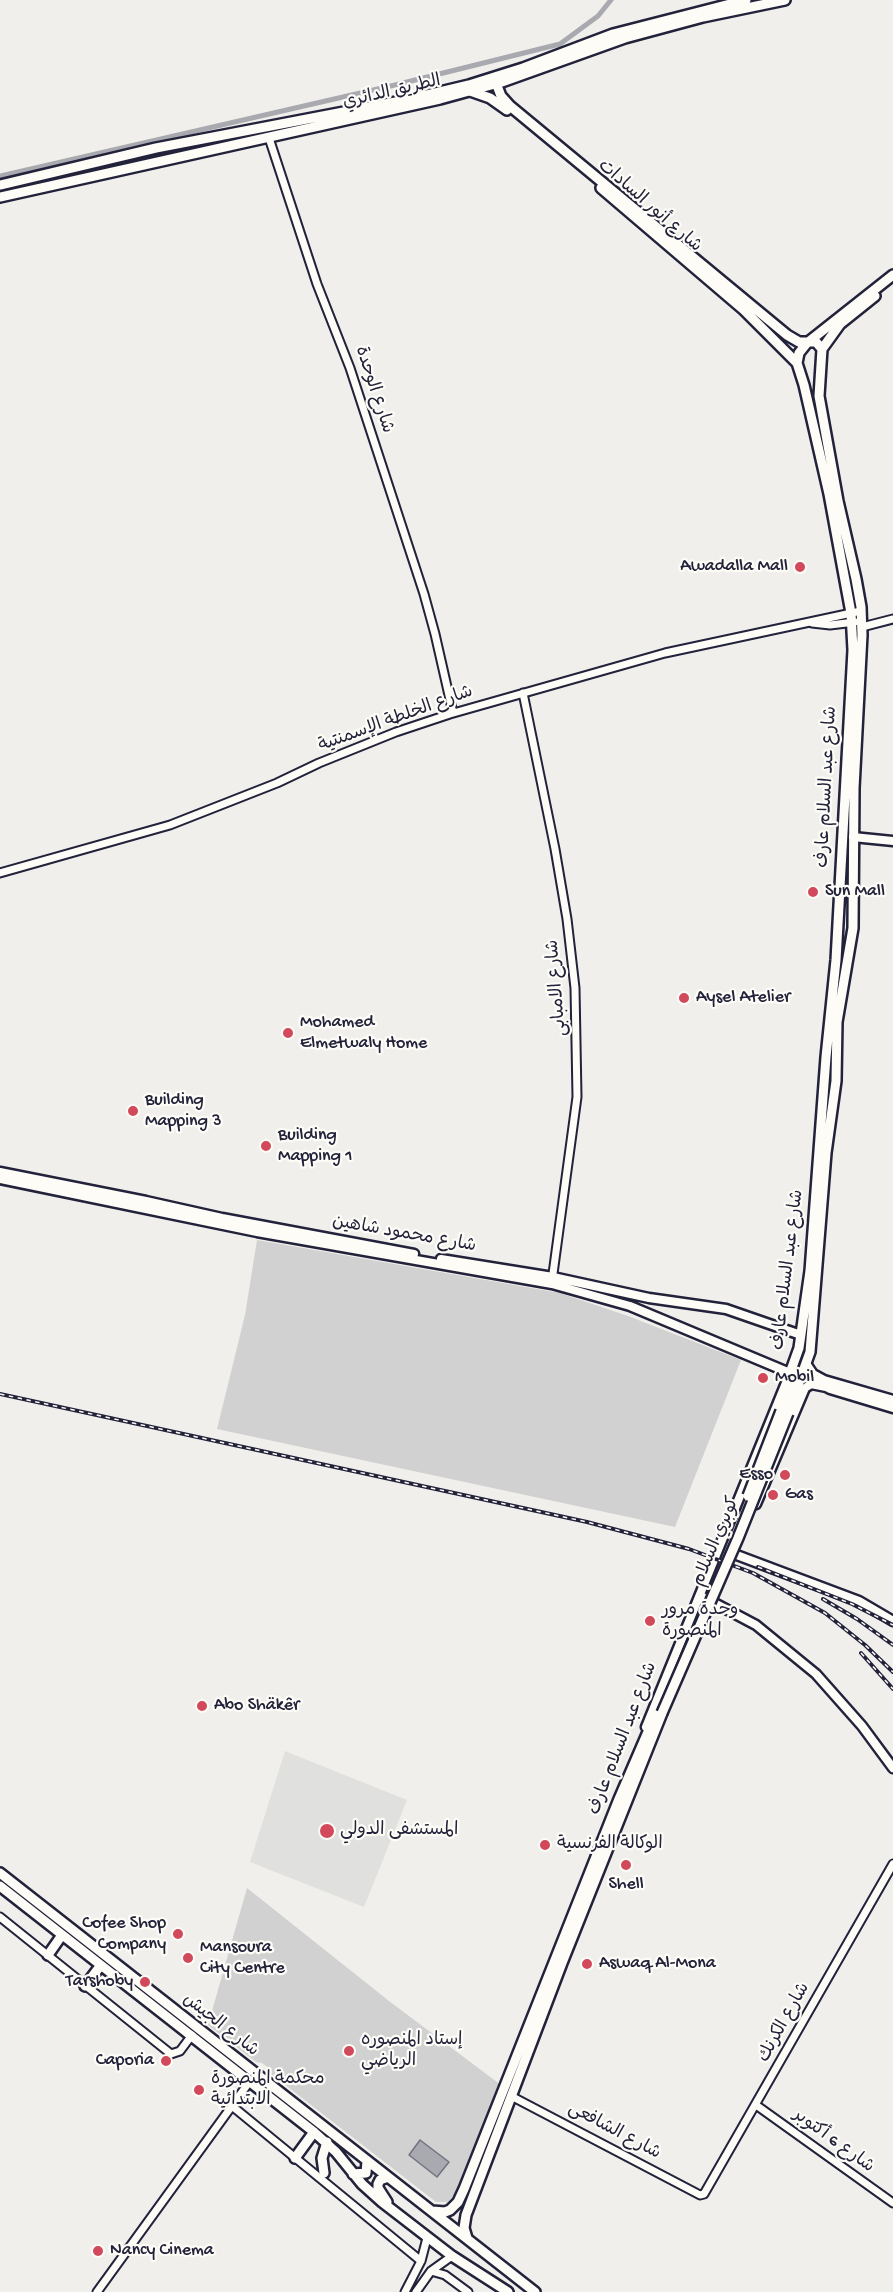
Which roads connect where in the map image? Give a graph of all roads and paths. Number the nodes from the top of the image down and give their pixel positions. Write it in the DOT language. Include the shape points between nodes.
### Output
graph roads {
  1 [pos="746,0"];
  2 [pos="785,0"];
  3 [pos="496,83"];
  4 [pos="470,91"];
  5 [pos="502,103"];
  6 [pos="269,138"];
  7 [pos="156,148"];
  8 [pos="112,160"];
  9 [pos="159,163"];
  10 [pos="114,172"];
  11 [pos="0,185"];
  12 [pos="0,197"];
  13 [pos="893,275"];
  14 [pos="893,282"];
  15 [pos="794,339"];
  16 [pos="807,343"];
  17 [pos="822,349"];
  18 [pos="785,350"];
  19 [pos="797,363"];
  20 [pos="818,385"];
  21 [pos="804,387"];
  22 [pos="858,619"];
  23 [pos="893,619"];
  24 [pos="523,693"];
  25 [pos="453,713"];
  26 [pos="853,837"];
  27 [pos="893,840"];
  28 [pos="0,873"];
  29 [pos="853,903"];
  30 [pos="837,927"];
  31 [pos="850,947"];
  32 [pos="836,960"];
  33 [pos="0,1172"];
  34 [pos="0,1179"];
  35 [pos="297,1235"];
  36 [pos="552,1280"];
  37 [pos="650,1298"];
  38 [pos="646,1312"];
  39 [pos="801,1335"];
  40 [pos="807,1365"];
  41 [pos="790,1373"];
  42 [pos="803,1375"];
  43 [pos="826,1387"];
  44 [pos="893,1400"];
  45 [pos="893,1408"];
  46 [pos="784,1412"];
  47 [pos="746,1484"];
  48 [pos="763,1489"];
  49 [pos="725,1536"];
  50 [pos="739,1541"];
  51 [pos="734,1554"];
  52 [pos="700,1596"];
  53 [pos="713,1602"];
  54 [pos="893,1621"];
  55 [pos="661,1708"];
  56 [pos="642,1742"];
  57 [pos="646,1754"];
  58 [pos="893,1768"];
  59 [pos="893,1864"];
  60 [pos="0,1873"];
  61 [pos="0,1886"];
  62 [pos="46,1916"];
  63 [pos="0,1917"];
  64 [pos="60,1929"];
  65 [pos="48,1955"];
  66 [pos="101,1965"];
  67 [pos="85,1986"];
  68 [pos="192,2036"];
  69 [pos="250,2081"];
  70 [pos="511,2096"];
  71 [pos="756,2105"];
  72 [pos="232,2106"];
  73 [pos="315,2132"];
  74 [pos="327,2142"];
  75 [pos="296,2158"];
  76 [pos="367,2161"];
  77 [pos="324,2173"];
  78 [pos="353,2174"];
  79 [pos="388,2177"];
  80 [pos="702,2195"];
  81 [pos="458,2202"];
  82 [pos="893,2203"];
  83 [pos="392,2211"];
  84 [pos="432,2211"];
  85 [pos="466,2215"];
  86 [pos="427,2238"];
  87 [pos="467,2238"];
  88 [pos="452,2256"];
  89 [pos="421,2261"];
  90 [pos="500,2264"];
  91 [pos="431,2271"];
  92 [pos="504,2289"];
  93 [pos="97,2292"];
  94 [pos="405,2292"];
  95 [pos="416,2292"];
  96 [pos="468,2292"];
  97 [pos="535,2292"];
  1 -- 7 [label="main road, الطريق الدائري" via="613,34 469,84"];
  2 -- 3 [label="main road, الطريق الدائري" via="635,36"];
  3 -- 4 [label="main road, الطريق الدائري"];
  3 -- 5 [label="main road, شارع أنور السادات"];
  4 -- 5 [label="main road, شارع أنور السادات"];
  4 -- 6 [label="main road, الطريق الدائري"];
  5 -- 15 [label="main road, شارع أنور السادات"];
  5 -- 18 [label="main road, شارع أنور السادات" via="714,284"];
  6 -- 9 [label="main road, الطريق الدائري"];
  6 -- 25 [label="street, شارع الوحدة" via="424,594"];
  7 -- 8 [label="main road, الطريق الدائري"];
  7 -- 9 [label="main road" via="154,157"];
  8 -- 10 [label="main road" via="118,166"];
  8 -- 11 [label="main road, الطريق الدائري"];
  9 -- 10 [label="main road, الطريق الدائري"];
  10 -- 12 [label="main road, الطريق الدائري"];
  13 -- 16 [label="main road"];
  14 -- 17 [label="main road" via="840,324"];
  15 -- 16 [label="main road, شارع أنور السادات"];
  15 -- 18 [label="main road"];
  16 -- 17 [label="main road" via="816,342"];
  16 -- 19 [label="main road"];
  17 -- 20 [label="main road, شارع عبد السلام عارف"];
  18 -- 19 [label="main road, شارع أنور السادات"];
  19 -- 21 [label="main road, شارع عبد السلام عارف"];
  20 -- 21 [label="main road"];
  20 -- 22 [label="main road, شارع عبد السلام عارف"];
  21 -- 22 [label="main road, شارع عبد السلام عارف"];
  22 -- 23 [label="street, شارع الخلطة الإسمنتية"];
  22 -- 24 [label="street, شارع الخلطة الإسمنتية" via="810,623 665,653"];
  22 -- 26 [label="main road, شارع عبد السلام عارف"];
  22 -- 30 [label="main road, شارع عبد السلام عارف"];
  24 -- 25 [label="street, شارع الخلطة الإسمنتية"];
  24 -- 36 [label="street, شارع الامبابى" via="555,849 575,988 577,1096"];
  25 -- 28 [label="street, شارع الخلطة الإسمنتية" via="338,755 170,825"];
  26 -- 27 [label="main road"];
  26 -- 29 [label="main road, شارع عبد السلام عارف"];
  29 -- 30 [label="main road" via="845,930 841,932"];
  29 -- 31 [label="main road, شارع عبد السلام عارف"];
  30 -- 32 [label="main road, شارع عبد السلام عارف"];
  31 -- 32 [label="main road" via="843,944"];
  31 -- 40 [label="main road, شارع عبد السلام عارف" via="837,1022 836,1081"];
  32 -- 39 [label="main road, شارع عبد السلام عارف" via="810,1271"];
  33 -- 35 [label="main road, شارع محمود شاهين"];
  34 -- 35 [label="main road, شارع محمود شاهين"];
  35 -- 36 [label="main road, شارع محمود شاهين"];
  36 -- 37 [label="main road, شارع محمود شاهين"];
  36 -- 38 [label="main road, شارع محمود شاهين"];
  37 -- 38 [label="main road"];
  37 -- 39 [label="main road, شارع محمود شاهين" via="726,1309"];
  38 -- 41 [label="main road, شارع محمود شاهين"];
  39 -- 41 [label="main road, شارع عبد السلام عارف"];
  40 -- 42 [label="main road, شارع عبد السلام عارف"];
  40 -- 44 [label="main road" via="824,1380"];
  41 -- 46 [label="main road, كوبري السلام"];
  41 -- 47 [label="main road, شارع عبد السلام عارف"];
  42 -- 43 [label="main road"];
  42 -- 46 [label="main road, كوبري السلام"];
  43 -- 45 [label="main road"];
  43 -- 48 [label="main road, شارع عبد السلام عارف" via="811,1384 805,1388"];
  46 -- 55 [label="main road, كوبري السلام, bridge"];
  47 -- 48 [label="main road"];
  47 -- 49 [label="main road, شارع عبد السلام عارف"];
  48 -- 50 [label="main road, شارع عبد السلام عارف"];
  49 -- 50 [label="main road"];
  49 -- 52 [label="main road, شارع عبد السلام عارف"];
  50 -- 51 [label="main road, شارع عبد السلام عارف"];
  51 -- 53 [label="main road, شارع عبد السلام عارف"];
  51 -- 54 [label="main road" via="859,1601"];
  52 -- 53 [label="main road"];
  52 -- 55 [label="main road, شارع عبد السلام عارف"];
  53 -- 55 [label="main road, شارع عبد السلام عارف"];
  53 -- 58 [label="main road" via="756,1625 816,1674"];
  55 -- 56 [label="main road, كوبري السلام"];
  55 -- 57 [label="main road, كوبري السلام"];
  56 -- 81 [label="main road, شارع عبد السلام عارف"];
  57 -- 70 [label="main road, شارع عبد السلام عارف"];
  59 -- 71 [label="street, شارع الكرنك"];
  60 -- 62 [label="main road, شارع الجيش"];
  61 -- 62 [label="main road, شارع الجيش"];
  62 -- 64 [label="main road, شارع الجيش"];
  63 -- 65 [label="street, شارع الجيش"];
  64 -- 65 [label="main road"];
  64 -- 66 [label="main road, شارع الجيش"];
  64 -- 76 [label="main road, شارع الجيش"];
  65 -- 67 [label="street, شارع الجيش"];
  66 -- 67 [label="main road"];
  66 -- 68 [label="main road, شارع الجيش"];
  67 -- 68 [label="street, شارع الجيش" via="171,2054 180,2051"];
  68 -- 69 [label="main road, شارع الجيش"];
  69 -- 72 [label="street"];
  69 -- 73 [label="main road, شارع الجيش"];
  70 -- 80 [label="street, شارع الشافعى"];
  70 -- 85 [label="main road, شارع عبد السلام عارف"];
  71 -- 80 [label="street, شارع الكرنك"];
  71 -- 82 [label="street, شارع 6 أكتوبر"];
  72 -- 75 [label="street"];
  72 -- 93 [label="street"];
  73 -- 74 [label="main road, شارع الجيش"];
  73 -- 75 [label="main road"];
  74 -- 77 [label="main road" via="322,2158"];
  74 -- 78 [label="main road, شارع الجيش"];
  75 -- 89 [label="street"];
  76 -- 78 [label="main road" via="366,2173"];
  76 -- 79 [label="main road, شارع الجيش"];
  78 -- 83 [label="main road, شارع الجيش"];
  79 -- 83 [label="main road" via="380,2180 378,2188"];
  79 -- 84 [label="main road, شارع الجيش"];
  81 -- 84 [label="main road" via="445,2212"];
  81 -- 85 [label="main road" via="456,2217"];
  83 -- 86 [label="main road, شارع الجيش"];
  84 -- 87 [label="main road, شارع الجيش"];
  85 -- 87 [label="main road, شارع عبد السلام عارف"];
  86 -- 88 [label="main road, شارع الجيش"];
  86 -- 89 [label="street"];
  87 -- 90 [label="main road, شارع الجيش"];
  88 -- 91 [label="street"];
  88 -- 92 [label="main road, شارع الجيش"];
  89 -- 94 [label="street"];
  90 -- 92 [label="main road" via="505,2276"];
  90 -- 97 [label="main road, شارع الجيش"];
  91 -- 95 [label="street"];
  91 -- 96 [label="street" via="445,2275"];
}
